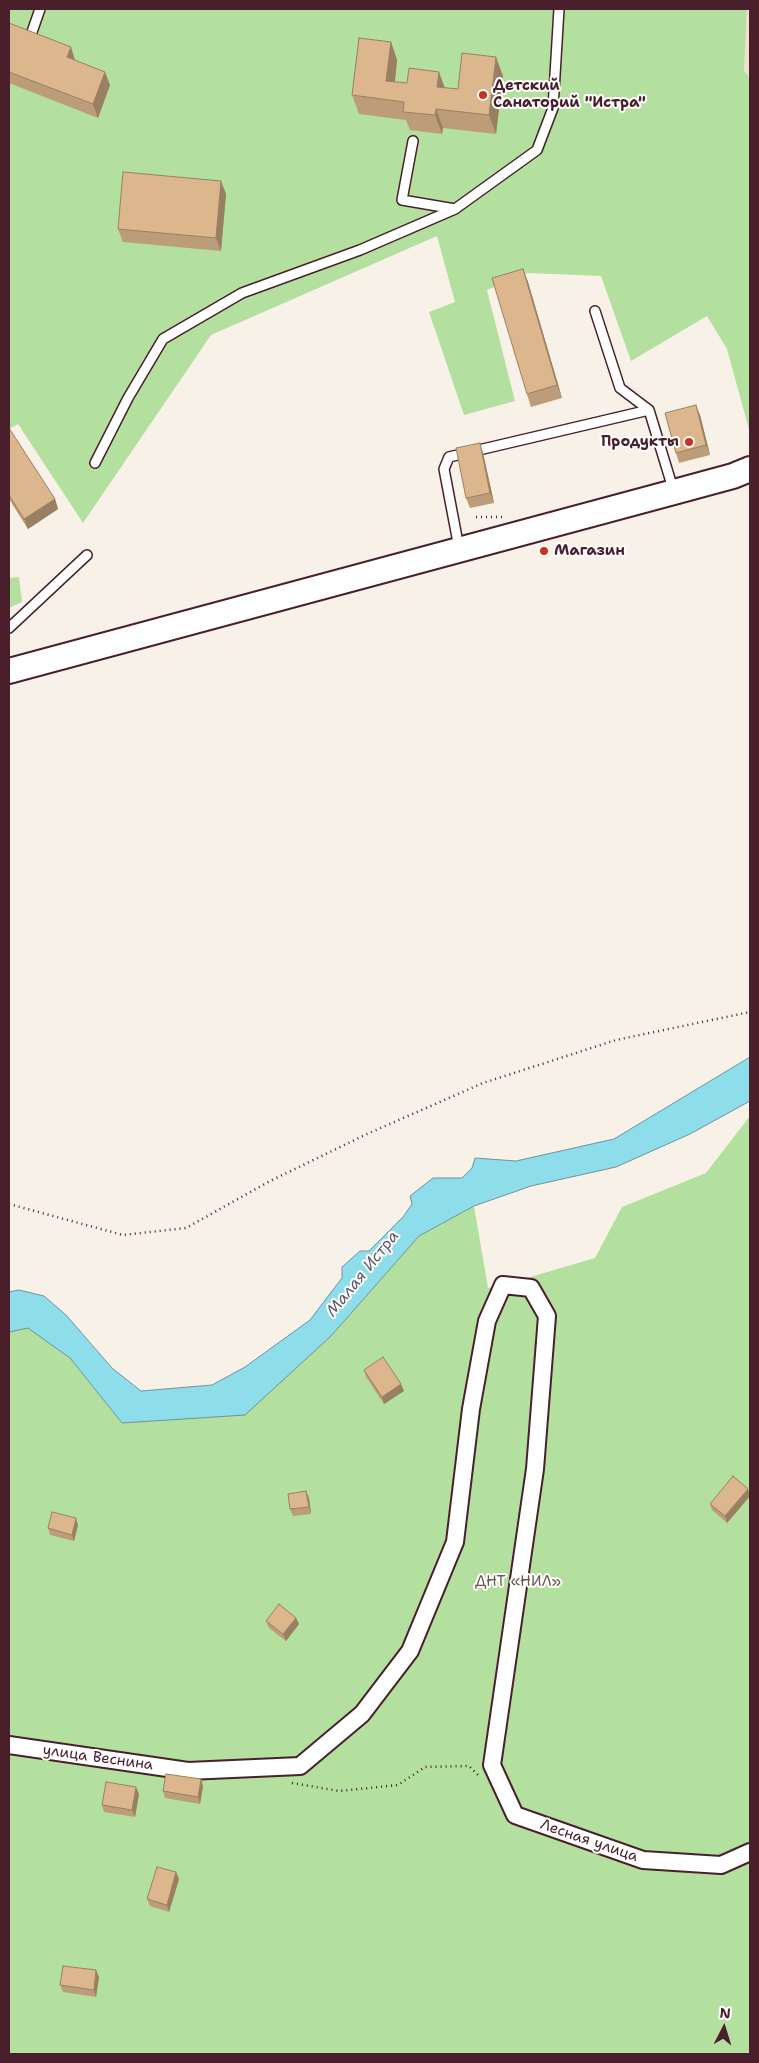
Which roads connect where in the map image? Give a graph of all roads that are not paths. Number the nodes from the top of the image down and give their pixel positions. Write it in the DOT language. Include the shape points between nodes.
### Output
graph roads {
  1 [pos="40,9"];
  2 [pos="559,9"];
  3 [pos="32,32"];
  4 [pos="413,141"];
  5 [pos="455,209"];
  6 [pos="595,311"];
  7 [pos="649,410"];
  8 [pos="95,464"];
  9 [pos="750,469"];
  10 [pos="674,492"];
  11 [pos="460,551"];
  12 [pos="87,555"];
  13 [pos="9,628"];
  14 [pos="9,671"];
  15 [pos="9,1745"];
  16 [pos="515,1815"];
  17 [pos="750,1852"];
  1 -- 3 [label="lane"];
  2 -- 5 [label="lane" via="552,108 537,150"];
  4 -- 5 [label="lane" via="402,200"];
  5 -- 8 [label="lane" via="360,250 242,294 163,340 128,398"];
  6 -- 7 [label="lane" via="620,388"];
  7 -- 10 [label="lane"];
  7 -- 11 [label="lane" via="450,457 444,469"];
  9 -- 10 [label="main road"];
  10 -- 11 [label="main road"];
  11 -- 14 [label="main road"];
  12 -- 13 [label="lane"];
  15 -- 16 [label="street, улица Веснина" via="188,1771 300,1766 362,1714 410,1651 455,1542 470,1409 487,1321 503,1286 531,1288 547,1316 535,1469 492,1766"];
  16 -- 17 [label="street, Лесная улица" via="643,1860 721,1865"];
}
